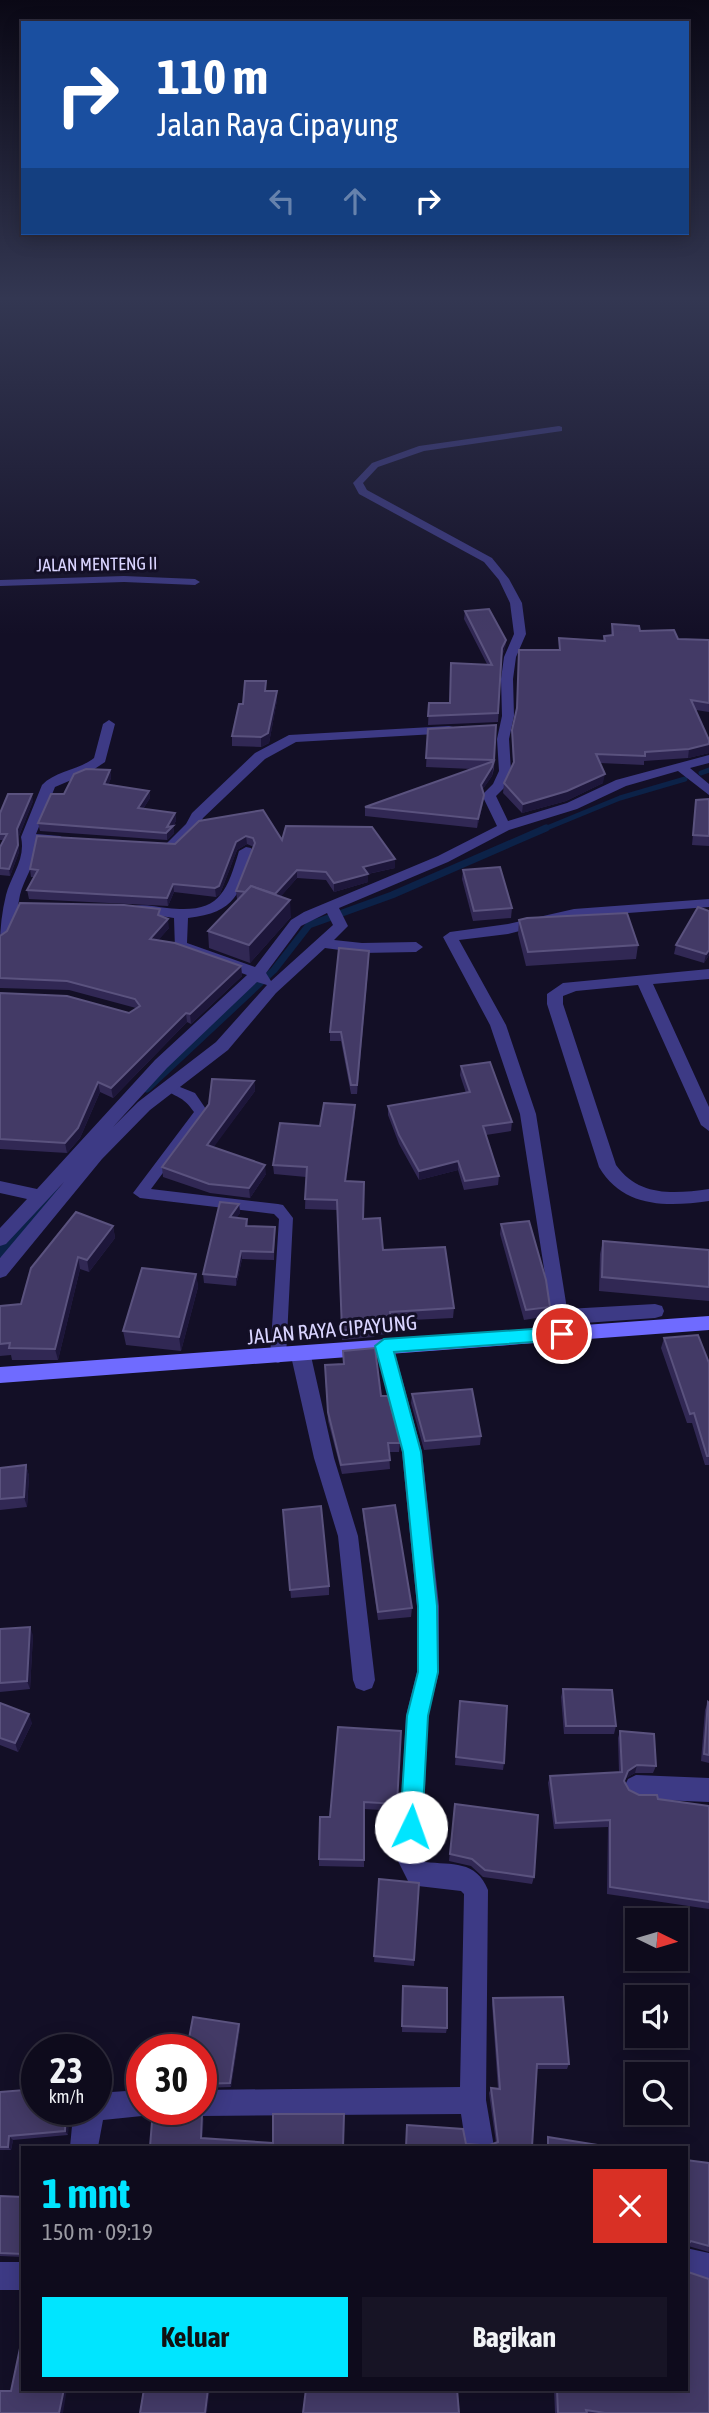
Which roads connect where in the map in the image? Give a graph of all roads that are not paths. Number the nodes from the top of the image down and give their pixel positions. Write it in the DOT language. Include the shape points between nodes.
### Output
graph roads {
  1 [pos="559,429"];
  2 [pos="195,582"];
  3 [pos="0,583"];
  4 [pos="109,724"];
  5 [pos="465,730"];
  6 [pos="709,759"];
  7 [pos="681,767"];
  8 [pos="709,791"];
  9 [pos="504,827"];
  10 [pos="28,837"];
  11 [pos="69,840"];
  12 [pos="136,846"];
  13 [pos="246,851"];
  14 [pos="13,901"];
  15 [pos="709,903"];
  16 [pos="126,908"];
  17 [pos="334,912"];
  18 [pos="181,914"];
  19 [pos="0,940"];
  20 [pos="320,943"];
  21 [pos="416,947"];
  22 [pos="709,974"];
  23 [pos="643,979"];
  24 [pos="264,981"];
  25 [pos="170,1087"];
  26 [pos="709,1125"];
  27 [pos="0,1187"];
  28 [pos="709,1195"];
  29 [pos="41,1196"];
  30 [pos="0,1239"];
  31 [pos="0,1271"];
  32 [pos="655,1311"];
  33 [pos="609,1322"];
  34 [pos="709,1323"];
  35 [pos="561,1325"];
  36 [pos="384,1346"];
  37 [pos="301,1356"];
  38 [pos="278,1357"];
  39 [pos="0,1375"];
  40 [pos="364,1680"];
  41 [pos="636,1787"];
  42 [pos="709,1790"];
  43 [pos="473,2100"];
  44 [pos="217,2102"];
  45 [pos="86,2125"];
  46 [pos="84,2146"];
  47 [pos="480,2146"];
  48 [pos="688,2262"];
  49 [pos="709,2267"];
  50 [pos="0,2276"];
  51 [pos="21,2276"];
  1 -- 9 [label="street" via="422,448 375,465 358,483 363,492 488,560 516,603 520,634 508,667 508,716 498,728 505,771 489,795"];
  2 -- 3 [label="street, JALAN MENTENG II"];
  4 -- 10 [label="street" via="100,759 78,775 51,782"];
  5 -- 12 [label="street" via="293,738 260,757 171,847"];
  6 -- 7 [label="street"];
  7 -- 8 [label="street"];
  7 -- 9 [label="street" via="621,783 572,806"];
  9 -- 17 [label="street"];
  10 -- 11 [label="street"];
  10 -- 14 [label="street" via="25,868"];
  13 -- 18 [label="street" via="227,902 214,911"];
  14 -- 19 [label="street"];
  15 -- 35 [label="street" via="574,913 450,937 498,1025 528,1114"];
  16 -- 18 [label="street"];
  17 -- 20 [label="street" via="341,926"];
  17 -- 24 [label="street" via="296,923"];
  18 -- 24 [label="street" via="180,946"];
  20 -- 21 [label="street"];
  20 -- 24 [label="street"];
  22 -- 23 [label="street"];
  23 -- 26 [label="street"];
  23 -- 28 [label="street" via="563,988 555,994 555,1004 617,1184 655,1198"];
  24 -- 25 [label="street" via="222,1046"];
  24 -- 29 [label="street" via="161,1064"];
  25 -- 31 [label="street" via="144,1106 96,1155"];
  25 -- 38 [label="lane" via="190,1096 201,1112 139,1193 278,1209 286,1218"];
  27 -- 29 [label="street"];
  29 -- 30 [label="street"];
  32 -- 33 [label="street"];
  33 -- 34 [label="main road, JALAN RAYA CIPAYUNG"];
  33 -- 35 [label="main road, JALAN RAYA CIPAYUNG"];
  35 -- 36 [label="main road, JALAN RAYA CIPAYUNG"];
  36 -- 37 [label="main road, JALAN RAYA CIPAYUNG"];
  36 -- 43 [label="street" via="412,1452 428,1606 428,1672 417,1716 410,1861 418,1874 467,1879 476,1889"];
  37 -- 38 [label="main road, JALAN RAYA CIPAYUNG"];
  37 -- 40 [label="street" via="324,1458 348,1536"];
  38 -- 39 [label="main road, JALAN RAYA CIPAYUNG"];
  41 -- 42 [label="street"];
  43 -- 44 [label="street"];
  43 -- 47 [label="street"];
  45 -- 46 [label="street"];
  48 -- 49 [label="street"];
  50 -- 51 [label="street"];
}
